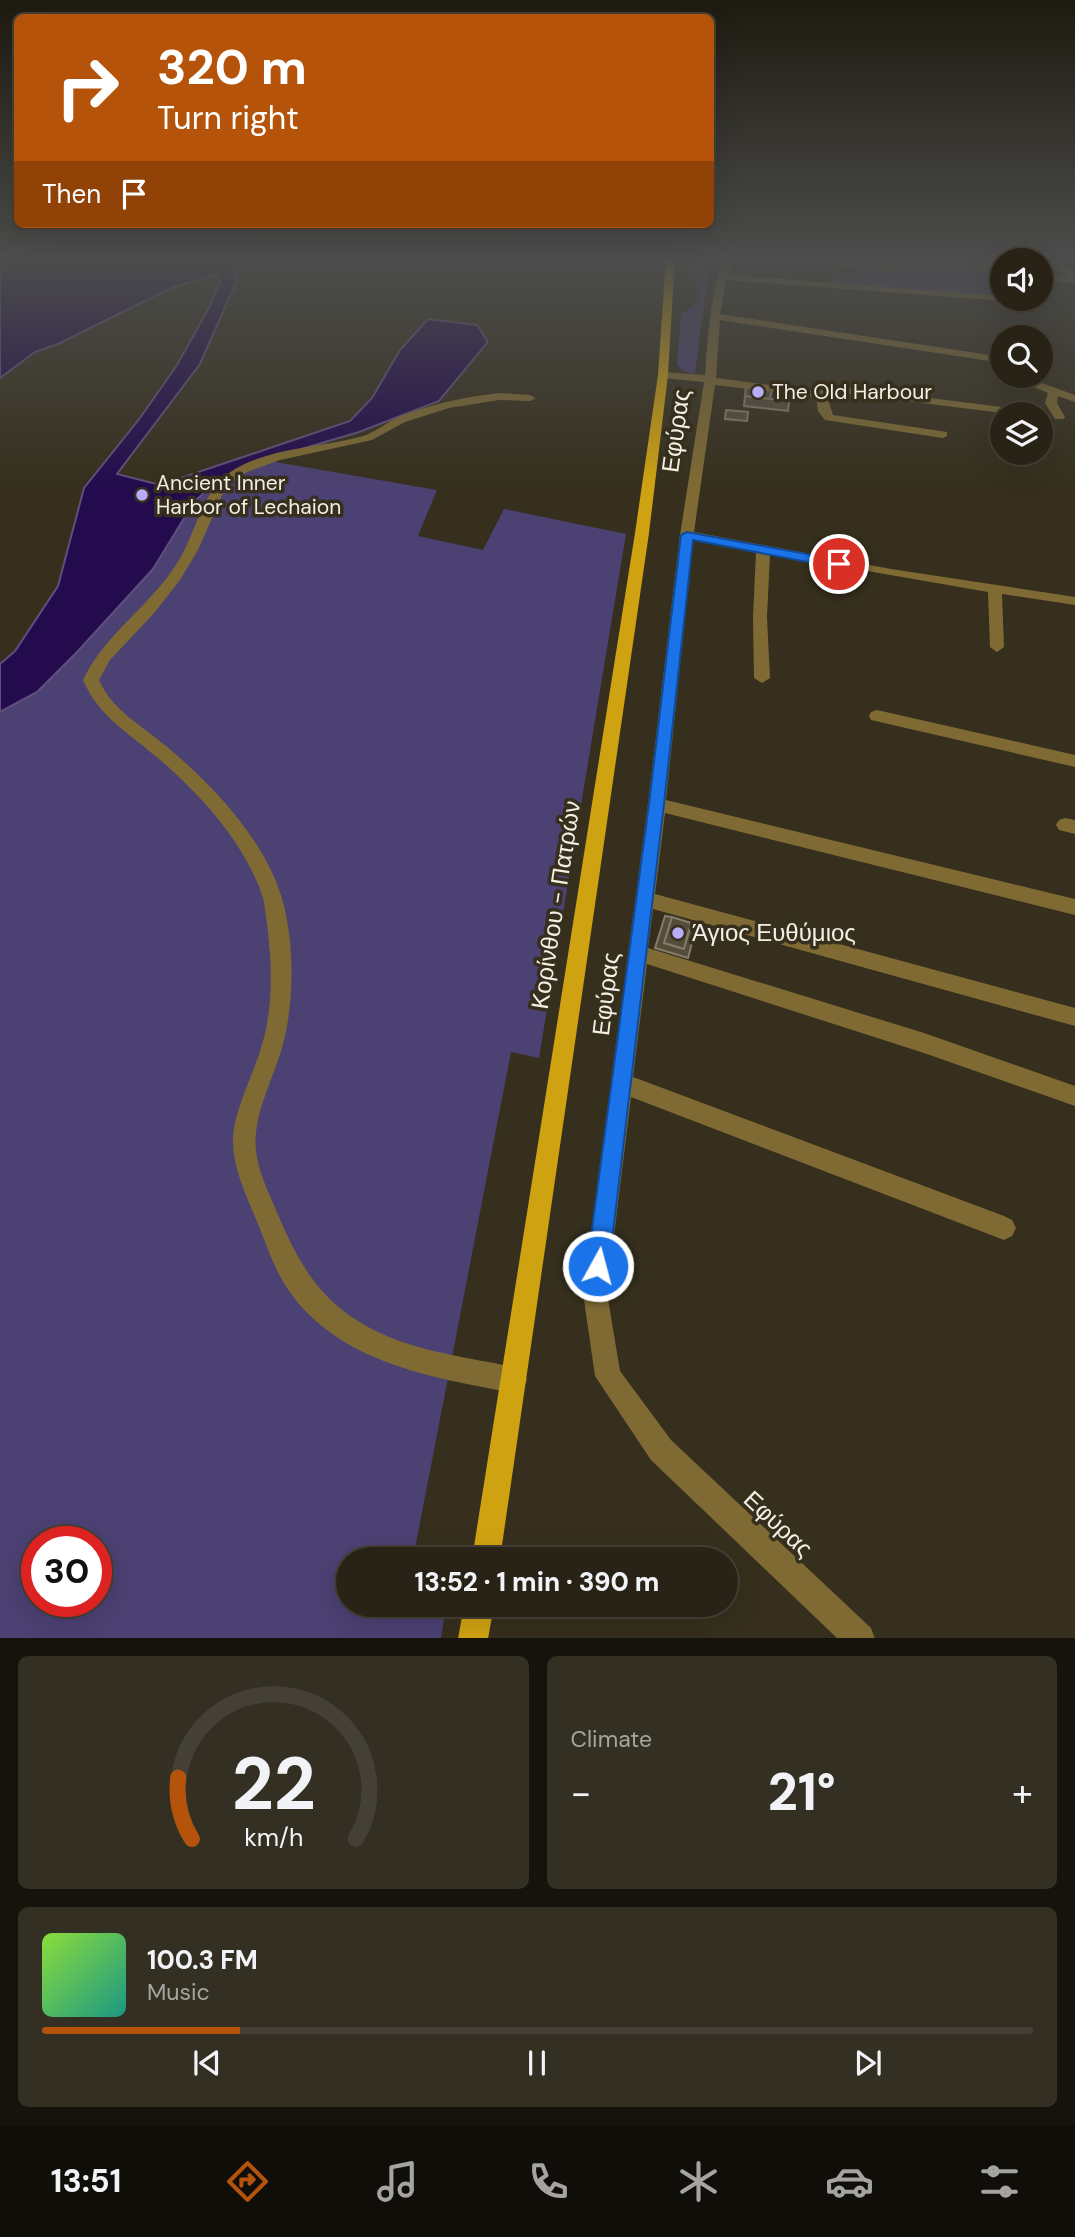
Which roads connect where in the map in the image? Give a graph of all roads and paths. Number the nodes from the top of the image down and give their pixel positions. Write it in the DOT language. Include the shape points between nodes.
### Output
graph roads {
  1 [pos="666,333"];
  2 [pos="714,333"];
  3 [pos="831,333"];
  4 [pos="874,340"];
  5 [pos="990,347"];
  6 [pos="990,357"];
  7 [pos="663,375"];
  8 [pos="710,380"];
  9 [pos="1045,388"];
  10 [pos="1052,388"];
  11 [pos="821,394"];
  12 [pos="530,398"];
  13 [pos="1075,398"];
  14 [pos="990,408"];
  15 [pos="1059,417"];
  16 [pos="943,434"];
  17 [pos="687,535"];
  18 [pos="763,549"];
  19 [pos="995,590"];
  20 [pos="1075,601"];
  21 [pos="997,647"];
  22 [pos="762,678"];
  23 [pos="877,716"];
  24 [pos="1075,761"];
  25 [pos="657,804"];
  26 [pos="644,899"];
  27 [pos="1075,907"];
  28 [pos="638,953"];
  29 [pos="1075,1017"];
  30 [pos="621,1083"];
  31 [pos="1075,1096"];
  32 [pos="1004,1228"];
  33 [pos="514,1380"];
  34 [pos="488,1547"];
  35 [pos="477,1617"];
  36 [pos="473,1638"];
  37 [pos="859,1638"];
  1 -- 7 [label="main road, Κορίνθου - Πατρών"];
  2 -- 8 [label="street, Εφύρας"];
  3 -- 4 [label="street"];
  4 -- 5 [label="street"];
  4 -- 6 [label="street"];
  7 -- 8 [label="street"];
  7 -- 33 [label="main road, Κορίνθου - Πατρών"];
  8 -- 11 [label="street"];
  8 -- 17 [label="street, Εφύρας"];
  9 -- 15 [label="street"];
  10 -- 13 [label="street"];
  11 -- 14 [label="street" via="850,391"];
  11 -- 16 [label="street" via="830,418"];
  12 -- 33 [label="street" via="496,396 445,407 399,421 372,437 233,475 209,509 187,560 96,667 91,680 102,702 166,755 233,826 254,855 271,893 283,960 280,1021 251,1108 244,1150 272,1230 298,1283 345,1329 381,1348"];
  17 -- 18 [label="street"];
  17 -- 25 [label="street, Εφύρας"];
  18 -- 19 [label="street"];
  18 -- 22 [label="street"];
  19 -- 20 [label="street"];
  19 -- 21 [label="street"];
  23 -- 24 [label="street"];
  25 -- 26 [label="street, Εφύρας"];
  25 -- 27 [label="street"];
  26 -- 28 [label="street, Εφύρας"];
  26 -- 29 [label="street"];
  28 -- 30 [label="street, Εφύρας"];
  28 -- 31 [label="street"];
  30 -- 32 [label="street"];
  30 -- 37 [label="street, Εφύρας" via="595,1293 608,1376 662,1450"];
  33 -- 34 [label="main road, Κορίνθου - Πατρών"];
  35 -- 36 [label="main road"];
}
